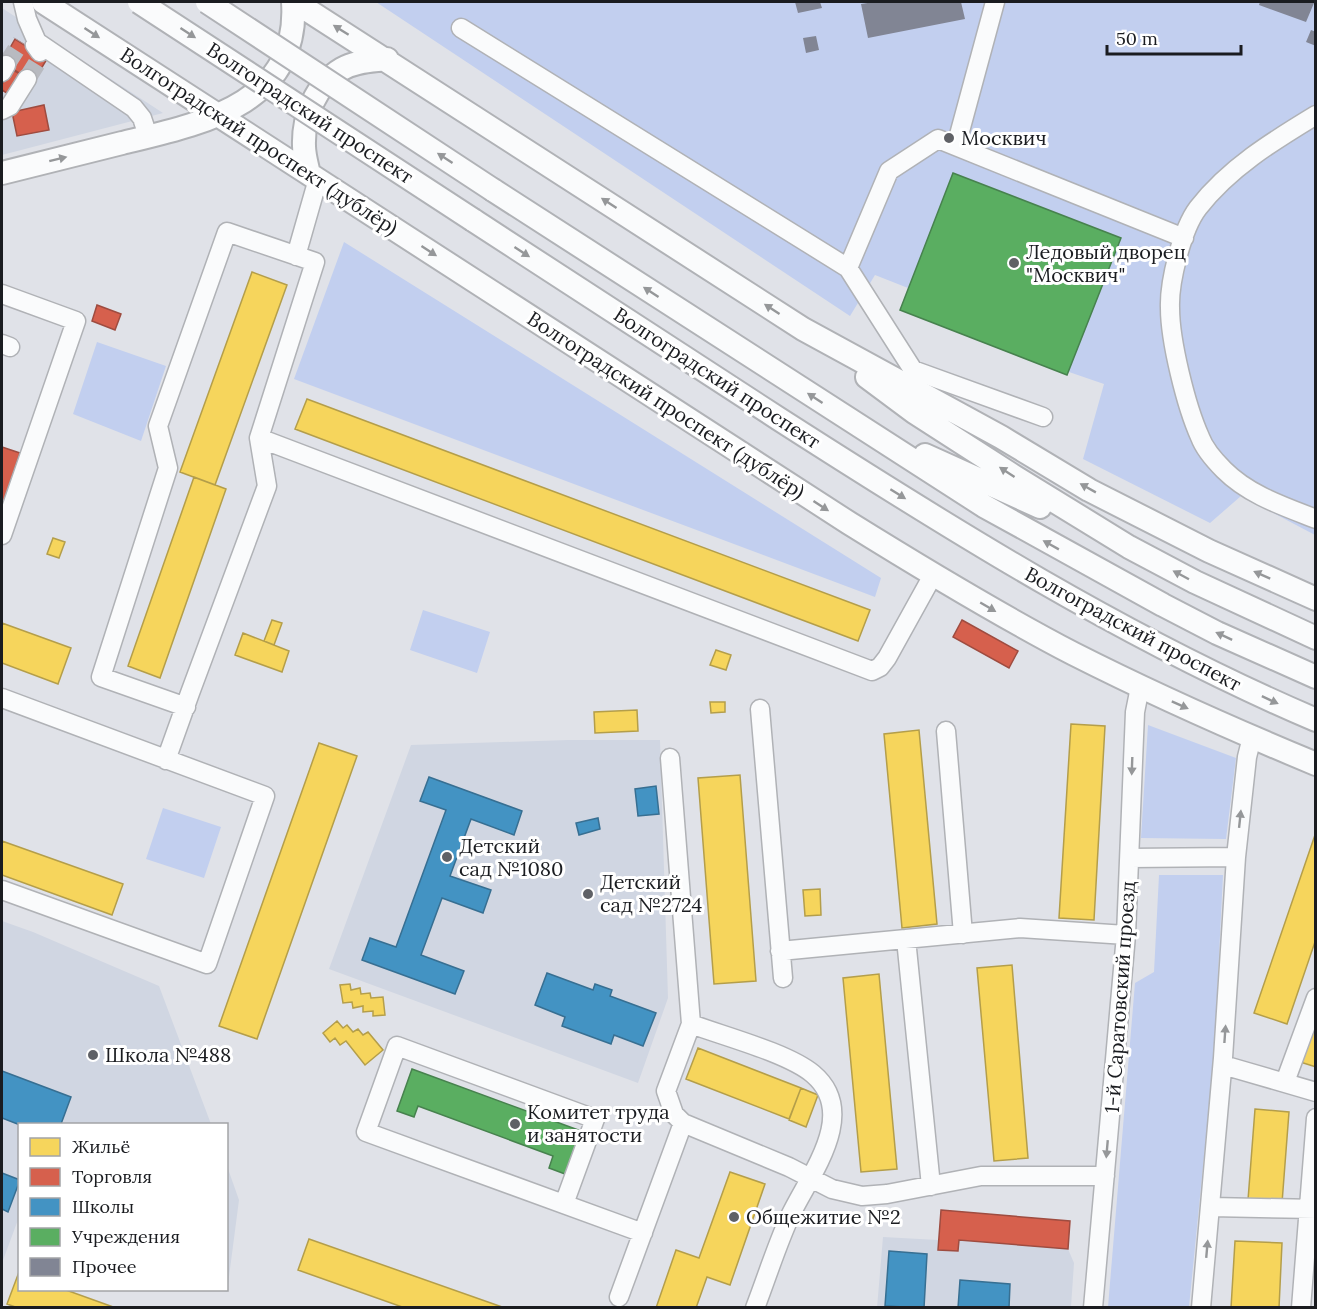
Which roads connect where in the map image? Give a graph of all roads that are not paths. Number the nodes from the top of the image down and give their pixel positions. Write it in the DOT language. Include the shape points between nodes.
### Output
graph roads {
  1 [pos="23,2"];
  2 [pos="42,2"];
  3 [pos="139,2"];
  4 [pos="207,2"];
  5 [pos="294,2"];
  6 [pos="995,2"];
  7 [pos="461,28"];
  8 [pos="387,59"];
  9 [pos="27,79"];
  10 [pos="2,110"];
  11 [pos="1316,115"];
  12 [pos="218,116"];
  13 [pos="148,136"];
  14 [pos="956,146"];
  15 [pos="2,173"];
  16 [pos="314,176"];
  17 [pos="1184,238"];
  18 [pos="296,256"];
  19 [pos="848,268"];
  20 [pos="2,294"];
  21 [pos="803,329"];
  22 [pos="910,377"];
  23 [pos="1043,417"];
  24 [pos="854,423"];
  25 [pos="259,438"];
  26 [pos="1316,519"];
  27 [pos="2,535"];
  28 [pos="1129,547"];
  29 [pos="933,575"];
  30 [pos="1316,599"];
  31 [pos="1316,638"];
  32 [pos="1316,677"];
  33 [pos="1140,687"];
  34 [pos="2,698"];
  35 [pos="186,707"];
  36 [pos="760,709"];
  37 [pos="1316,720"];
  38 [pos="946,731"];
  39 [pos="1252,737"];
  40 [pos="670,758"];
  41 [pos="166,760"];
  42 [pos="1316,764"];
  43 [pos="1236,857"];
  44 [pos="1130,858"];
  45 [pos="2,890"];
  46 [pos="963,934"];
  47 [pos="1126,935"];
  48 [pos="906,939"];
  49 [pos="780,951"];
  50 [pos="783,978"];
  51 [pos="1316,998"];
  52 [pos="691,1024"];
  53 [pos="1223,1065"];
  54 [pos="1285,1082"];
  55 [pos="1316,1092"];
  56 [pos="1316,1118"];
  57 [pos="683,1123"];
  58 [pos="1105,1176"];
  59 [pos="810,1178"];
  60 [pos="931,1186"];
  61 [pos="564,1204"];
  62 [pos="1211,1207"];
  63 [pos="1312,1209"];
  64 [pos="643,1233"];
  65 [pos="619,1297"];
  66 [pos="755,1308"];
  67 [pos="1093,1308"];
  68 [pos="1201,1308"];
  69 [pos="1301,1308"];
  1 -- 13 [label="street" via="34,46 134,108"];
  2 -- 12 [label="main road, Волгоградский проспект (дублёр), one-way"];
  3 -- 37 [label="main road, Волгоградский проспект, one-way, bridge" via="960,534 1142,638"];
  24 -- 4 [label="main road, Волгоградский проспект, one-way, bridge"];
  8 -- 5 [label="main road, one-way"];
  5 -- 12 [label="main road" via="290,42 271,77 243,103"];
  6 -- 14 [label="street"];
  7 -- 19 [label="street"];
  8 -- 16 [label="main road" via="342,69 318,92 305,124 303,148"];
  21 -- 8 [label="main road, one-way"];
  9 -- 10 [label="street" via="10,106"];
  11 -- 17 [label="street" via="1246,160 1197,210"];
  12 -- 13 [label="main road"];
  12 -- 16 [label="main road, Волгоградский проспект (дублёр)"];
  15 -- 13 [label="main road, one-way"];
  14 -- 17 [label="street"];
  14 -- 19 [label="street" via="938,139 889,171"];
  16 -- 18 [label="street"];
  16 -- 29 [label="main road, Волгоградский проспект (дублёр), one-way"];
  17 -- 26 [label="street" via="1173,276 1172,338 1200,438 1222,468 1246,489"];
  18 -- 25 [label="street" via="315,262"];
  18 -- 35 [label="street" via="227,232 158,426 168,468 101,677"];
  19 -- 22 [label="street"];
  20 -- 27 [label="street" via="76,321"];
  21 -- 22 [label="main road"];
  28 -- 21 [label="main road, one-way" via="914,412"];
  22 -- 23 [label="street"];
  30 -- 22 [label="main road, one-way" via="1209,551 1089,490"];
  24 -- 28 [label="main road"];
  32 -- 24 [label="main road, Волгоградский проспект, one-way" via="1217,633 1106,576 984,506"];
  25 -- 29 [label="street" via="872,671 887,658"];
  25 -- 35 [label="street" via="267,486"];
  31 -- 28 [label="main road, one-way"];
  29 -- 33 [label="main road, Волгоградский проспект (дублёр), one-way"];
  33 -- 39 [label="main road, Волгоградский проспект (дублёр), one-way"];
  33 -- 44 [label="street, 1-й Саратовский проезд, one-way" via="1135,712"];
  34 -- 41 [label="street"];
  35 -- 41 [label="street"];
  36 -- 49 [label="street"];
  38 -- 46 [label="street"];
  39 -- 42 [label="main road, Волгоградский проспект (дублёр)"];
  43 -- 39 [label="street, one-way"];
  40 -- 52 [label="street"];
  41 -- 45 [label="street" via="265,796 207,964"];
  43 -- 44 [label="street"];
  53 -- 43 [label="street, one-way"];
  44 -- 47 [label="street, 1-й Саратовский проезд"];
  46 -- 47 [label="street" via="1020,928"];
  46 -- 48 [label="street"];
  47 -- 58 [label="street, 1-й Саратовский проезд, one-way"];
  48 -- 49 [label="street"];
  48 -- 60 [label="street"];
  49 -- 50 [label="street"];
  51 -- 54 [label="street"];
  52 -- 57 [label="street" via="666,1091 674,1114"];
  52 -- 59 [label="street" via="793,1062 824,1086 831,1100 831,1129"];
  53 -- 54 [label="street"];
  53 -- 62 [label="street"];
  54 -- 55 [label="street"];
  56 -- 63 [label="street"];
  57 -- 59 [label="street"];
  57 -- 64 [label="street"];
  58 -- 60 [label="street" via="981,1176"];
  58 -- 67 [label="street, 1-й Саратовский проезд"];
  59 -- 60 [label="street" via="832,1189 862,1196"];
  59 -- 66 [label="street" via="790,1215"];
  61 -- 61 [label="street" via="366,1132 397,1046 595,1119"];
  61 -- 64 [label="street"];
  62 -- 63 [label="street"];
  68 -- 62 [label="street, one-way"];
  63 -- 69 [label="street"];
  64 -- 65 [label="street"];
}
